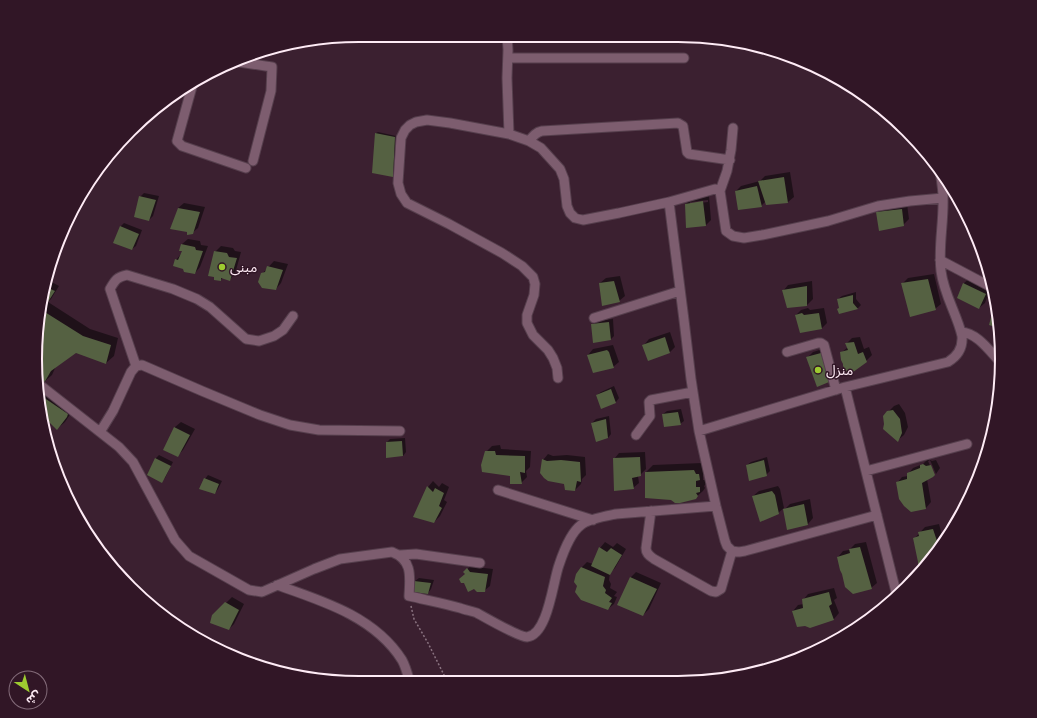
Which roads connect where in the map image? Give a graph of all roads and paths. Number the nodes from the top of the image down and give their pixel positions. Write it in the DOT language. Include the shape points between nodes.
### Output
graph roads {
  1 [pos="507,42"];
  2 [pos="508,58"];
  3 [pos="684,58"];
  4 [pos="246,63"];
  5 [pos="191,90"];
  6 [pos="733,128"];
  7 [pos="510,134"];
  8 [pos="529,141"];
  9 [pos="730,160"];
  10 [pos="253,161"];
  11 [pos="246,168"];
  12 [pos="944,187"];
  13 [pos="720,191"];
  14 [pos="943,198"];
  15 [pos="669,202"];
  16 [pos="940,260"];
  17 [pos="986,284"];
  18 [pos="680,291"];
  19 [pos="293,316"];
  20 [pos="594,318"];
  21 [pos="961,332"];
  22 [pos="787,352"];
  23 [pos="995,357"];
  24 [pos="136,366"];
  25 [pos="558,378"];
  26 [pos="44,388"];
  27 [pos="841,388"];
  28 [pos="693,392"];
  29 [pos="400,431"];
  30 [pos="699,431"];
  31 [pos="100,432"];
  32 [pos="636,435"];
  33 [pos="967,444"];
  34 [pos="866,471"];
  35 [pos="498,490"];
  36 [pos="716,506"];
  37 [pos="651,511"];
  38 [pos="877,515"];
  39 [pos="593,520"];
  40 [pos="732,551"];
  41 [pos="400,555"];
  42 [pos="480,563"];
  43 [pos="278,585"];
  44 [pos="895,589"];
  45 [pos="409,596"];
  46 [pos="407,676"];
  47 [pos="444,676"];
  1 -- 2 [label="street"];
  2 -- 3 [label="street"];
  2 -- 7 [label="street"];
  4 -- 10 [label="street" via="272,67 271,91"];
  5 -- 11 [label="street" via="177,140 182,146"];
  6 -- 9 [label="street"];
  7 -- 8 [label="street"];
  7 -- 25 [label="street" via="427,120 410,125 401,138 398,183 400,194 407,203 502,253 533,277 534,296 527,315 528,323 533,335 553,358"];
  8 -- 9 [label="street" via="542,130 678,122 683,126 689,154"];
  8 -- 15 [label="street" via="541,148 560,169 564,179 567,206 575,218 583,220"];
  9 -- 13 [label="street"];
  12 -- 14 [label="street"];
  13 -- 14 [label="street" via="726,231 732,236 744,238 828,221 878,206"];
  13 -- 15 [label="street" via="715,189"];
  14 -- 16 [label="street"];
  15 -- 18 [label="street"];
  16 -- 17 [label="street"];
  16 -- 21 [label="street" via="946,294"];
  18 -- 20 [label="street"];
  18 -- 28 [label="street"];
  19 -- 24 [label="street" via="283,330 274,336 259,341 246,339 210,307 197,299 127,275 120,276 110,289"];
  21 -- 23 [label="street" via="977,338"];
  21 -- 27 [label="street" via="960,349 948,362"];
  22 -- 27 [label="street" via="821,343"];
  24 -- 29 [label="street" via="142,365 260,415 290,425 319,430"];
  24 -- 31 [label="street" via="130,372 113,411"];
  26 -- 31 [label="street"];
  27 -- 30 [label="street"];
  27 -- 34 [label="street"];
  28 -- 30 [label="street"];
  28 -- 32 [label="street" via="651,400 650,416"];
  30 -- 36 [label="street"];
  31 -- 43 [label="street" via="133,462 175,540 189,556 249,590 262,592"];
  33 -- 34 [label="street"];
  34 -- 38 [label="street"];
  35 -- 39 [label="street"];
  36 -- 37 [label="street"];
  36 -- 40 [label="street" via="725,541"];
  37 -- 39 [label="street" via="616,514"];
  37 -- 40 [label="street" via="646,552 711,591 721,589"];
  38 -- 40 [label="street" via="745,551"];
  38 -- 44 [label="street"];
  39 -- 45 [label="street" via="577,528 570,539 559,565 546,616 536,632 528,637 516,634 475,612"];
  41 -- 42 [label="street" via="416,554"];
  41 -- 43 [label="street" via="392,552 340,559"];
  41 -- 45 [label="street" via="408,567"];
  43 -- 46 [label="street" via="337,607 377,632 390,644 402,661"];
  45 -- 47 [label="path" via="414,619"];
}
